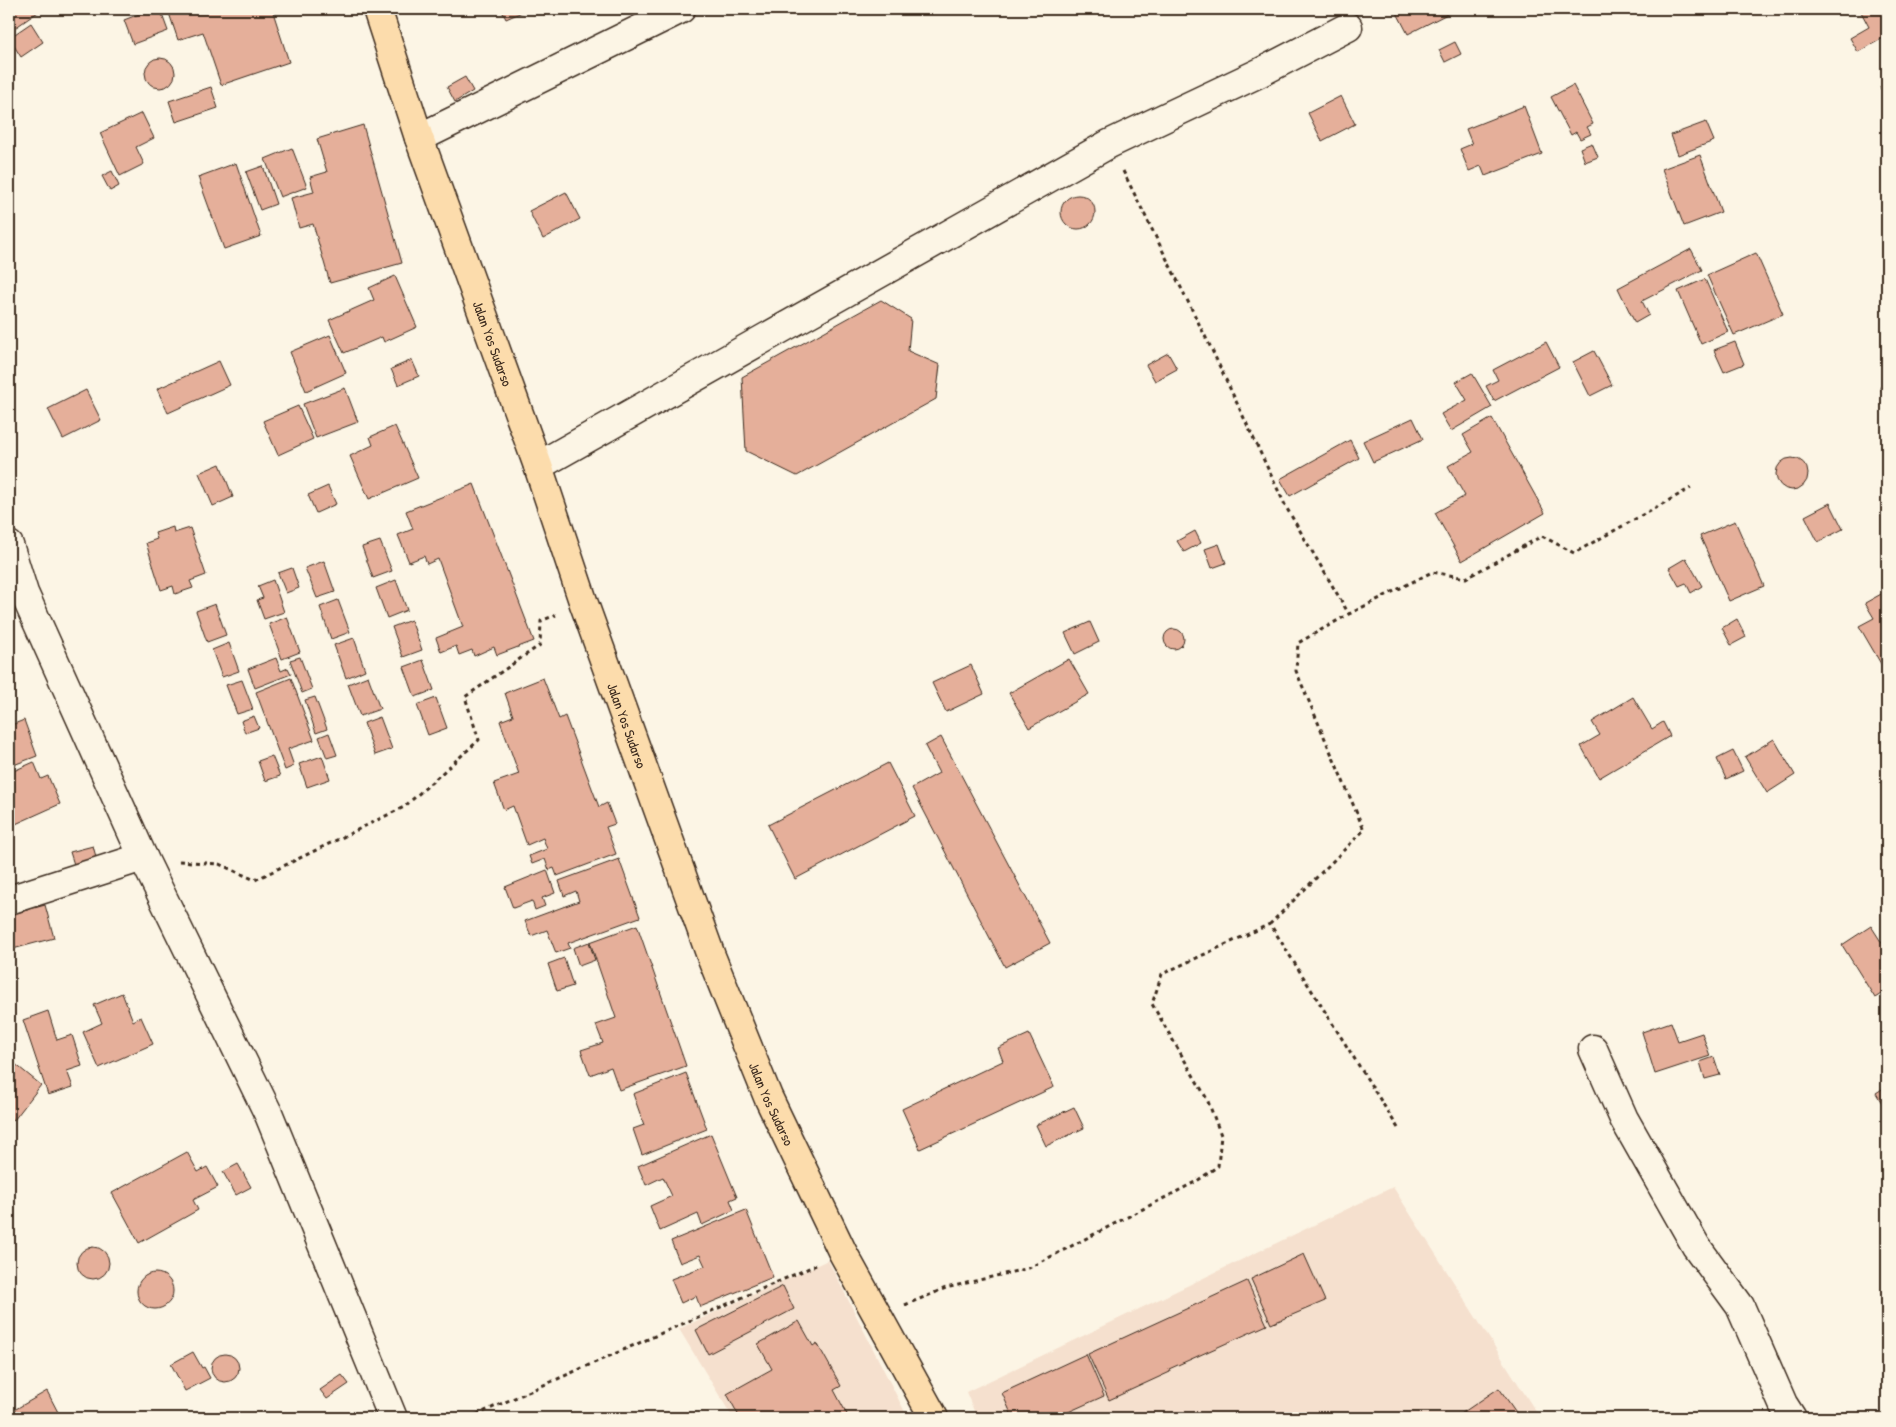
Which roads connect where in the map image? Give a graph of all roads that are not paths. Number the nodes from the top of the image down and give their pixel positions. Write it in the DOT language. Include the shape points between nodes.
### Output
graph roads {
  1 [pos="377,9"];
  2 [pos="681,9"];
  3 [pos="1348,27"];
  4 [pos="419,138"];
  5 [pos="538,466"];
  6 [pos="9,545"];
  7 [pos="143,857"];
  8 [pos="9,900"];
  9 [pos="1593,1048"];
  10 [pos="393,1418"];
  11 [pos="934,1418"];
  12 [pos="1792,1418"];
  1 -- 4 [label="main road, Jalan Yos Sudarso"];
  2 -- 4 [label="street"];
  3 -- 5 [label="street" via="1259,74 1109,144"];
  4 -- 5 [label="main road, Jalan Yos Sudarso"];
  5 -- 11 [label="main road, Jalan Yos Sudarso" via="710,956 768,1097 842,1253"];
  6 -- 7 [label="street" via="24,592"];
  7 -- 8 [label="street"];
  7 -- 10 [label="street" via="269,1115"];
  9 -- 12 [label="street" via="1624,1119 1696,1246 1740,1306"];
}
